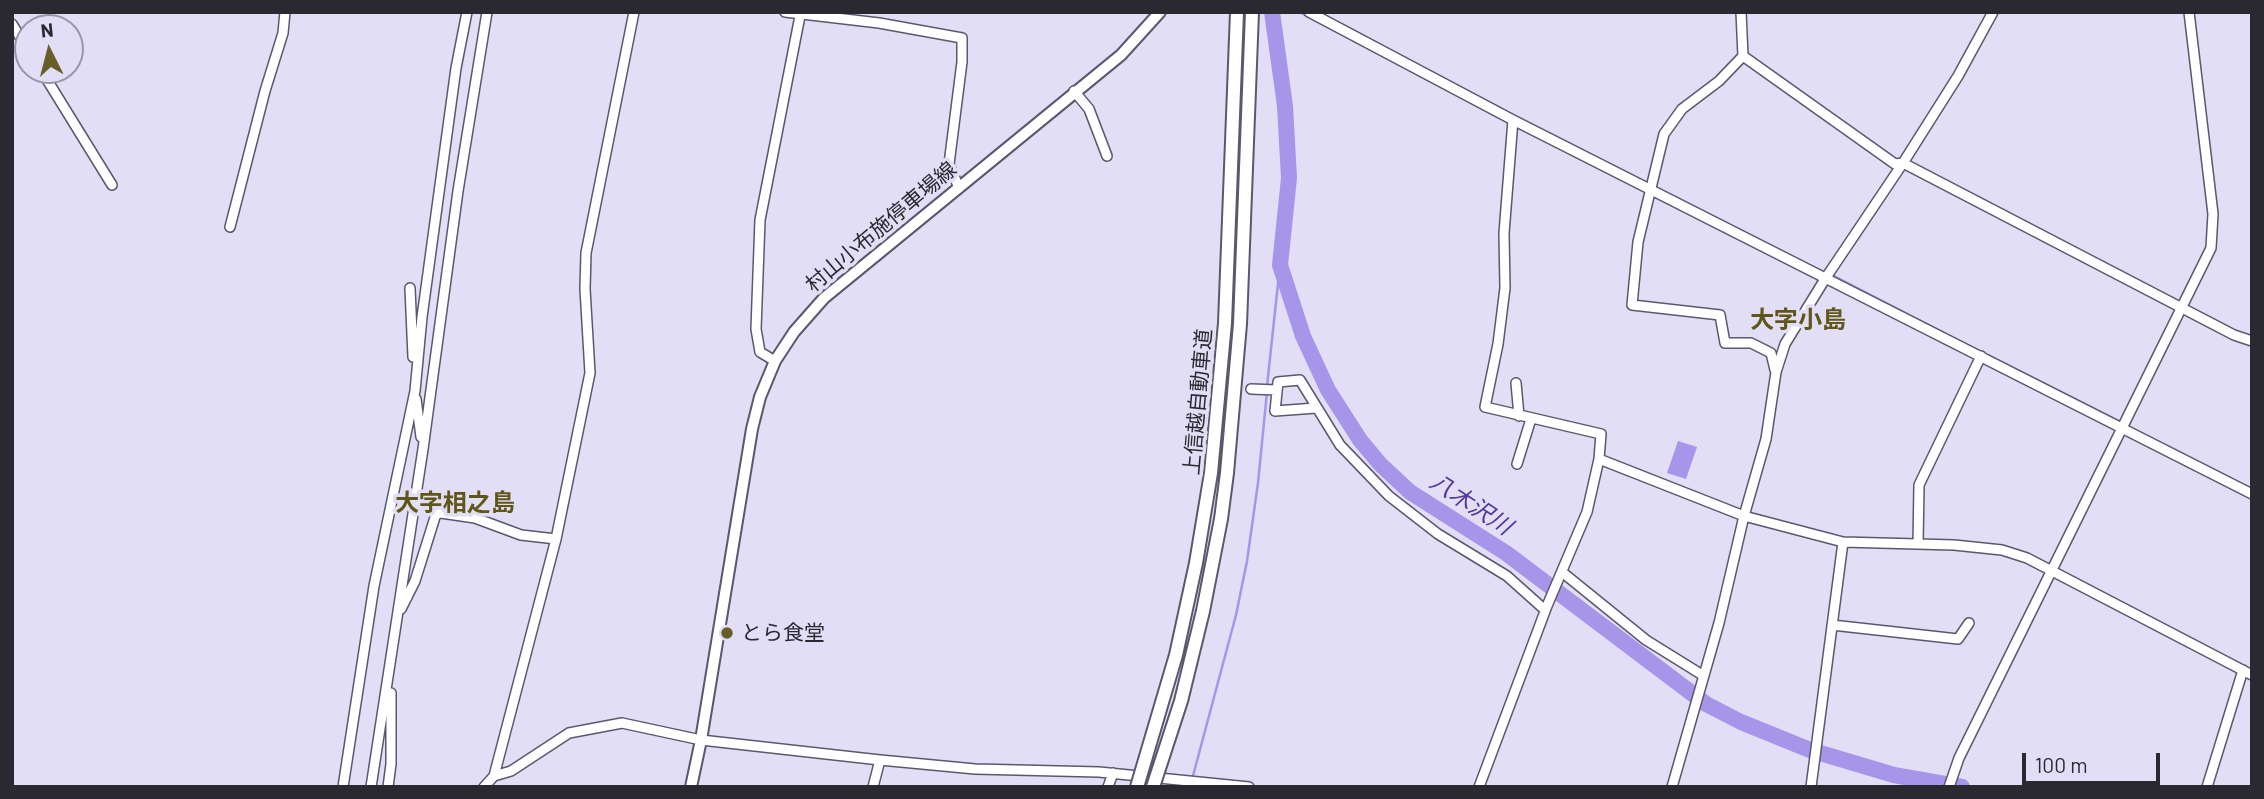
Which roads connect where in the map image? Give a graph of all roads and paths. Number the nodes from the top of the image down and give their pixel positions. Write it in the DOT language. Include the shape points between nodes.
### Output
graph roads {
  1 [pos="285,12"];
  2 [pos="467,12"];
  3 [pos="487,12"];
  4 [pos="634,12"];
  5 [pos="788,12"];
  6 [pos="1160,12"];
  7 [pos="1237,12"];
  8 [pos="1252,12"];
  9 [pos="1309,12"];
  10 [pos="1741,12"];
  11 [pos="1993,12"];
  12 [pos="2189,12"];
  13 [pos="800,16"];
  14 [pos="1743,56"];
  15 [pos="50,84"];
  16 [pos="1074,91"];
  17 [pos="1513,120"];
  18 [pos="1107,156"];
  19 [pos="1903,163"];
  20 [pos="112,185"];
  21 [pos="958,188"];
  22 [pos="1649,190"];
  23 [pos="230,227"];
  24 [pos="1825,279"];
  25 [pos="410,288"];
  26 [pos="2182,307"];
  27 [pos="2252,341"];
  28 [pos="1981,356"];
  29 [pos="775,361"];
  30 [pos="1776,372"];
  31 [pos="1516,383"];
  32 [pos="1251,388"];
  33 [pos="1277,390"];
  34 [pos="415,391"];
  35 [pos="1316,408"];
  36 [pos="1519,416"];
  37 [pos="1531,419"];
  38 [pos="2121,429"];
  39 [pos="422,449"];
  40 [pos="1599,459"];
  41 [pos="1517,464"];
  42 [pos="2252,495"];
  43 [pos="1744,516"];
  44 [pos="556,539"];
  45 [pos="1843,542"];
  46 [pos="1918,544"];
  47 [pos="2053,571"];
  48 [pos="1562,572"];
  49 [pos="1546,608"];
  50 [pos="397,617"];
  51 [pos="1969,623"];
  52 [pos="1832,625"];
  53 [pos="2247,672"];
  54 [pos="390,674"];
  55 [pos="1703,678"];
  56 [pos="701,740"];
  57 [pos="880,760"];
  58 [pos="1113,773"];
  59 [pos="494,776"];
  60 [pos="1179,782"];
  61 [pos="343,787"];
  62 [pos="370,787"];
  63 [pos="388,787"];
  64 [pos="484,787"];
  65 [pos="691,787"];
  66 [pos="873,787"];
  67 [pos="1108,787"];
  68 [pos="1137,787"];
  69 [pos="1153,787"];
  70 [pos="1249,787"];
  71 [pos="1479,787"];
  72 [pos="1672,787"];
  73 [pos="1811,787"];
  74 [pos="1949,787"];
  75 [pos="2207,787"];
  1 -- 23 [label="street"];
  2 -- 34 [label="street" via="450,109"];
  3 -- 39 [label="street"];
  4 -- 44 [label="street" via="586,253 590,373"];
  5 -- 13 [label="street"];
  6 -- 16 [label="main road, 村山小布施停車場線" via="1121,55"];
  7 -- 68 [label="highway, 上信越自動車道, bridge" via="1225,323 1211,473 1176,655"];
  8 -- 69 [label="highway, 上信越自動車道, bridge" via="1240,324 1227,473 1203,611"];
  9 -- 17 [label="street"];
  10 -- 14 [label="street"];
  11 -- 19 [label="street"];
  12 -- 26 [label="street" via="2213,214 2211,248"];
  13 -- 21 [label="street" via="879,23 962,38 949,164"];
  13 -- 29 [label="street" via="760,220 756,329 760,352"];
  14 -- 19 [label="street" via="1895,164"];
  14 -- 22 [label="street" via="1682,109 1664,134"];
  15 -- 20 [label="street"];
  16 -- 18 [label="street" via="1090,109"];
  16 -- 21 [label="main road, 村山小布施停車場線"];
  17 -- 22 [label="street"];
  17 -- 36 [label="street" via="1504,233 1505,288 1485,407"];
  19 -- 24 [label="street"];
  19 -- 26 [label="street"];
  21 -- 29 [label="main road, 村山小布施停車場線" via="824,298"];
  22 -- 24 [label="street"];
  22 -- 30 [label="street" via="1632,306 1720,316 1724,343 1751,343 1771,353"];
  24 -- 28 [label="street"];
  24 -- 30 [label="street" via="1785,344"];
  25 -- 34 [label="street"];
  26 -- 27 [label="street"];
  26 -- 38 [label="street"];
  28 -- 38 [label="street"];
  28 -- 46 [label="street" via="1919,485"];
  29 -- 56 [label="main road, 村山小布施停車場線" via="752,429"];
  30 -- 43 [label="street" via="1766,439"];
  31 -- 36 [label="street"];
  32 -- 33 [label="street"];
  33 -- 35 [label="street" via="1275,411"];
  33 -- 35 [label="street" via="1278,382 1300,380"];
  34 -- 39 [label="street"];
  34 -- 61 [label="street" via="374,586"];
  35 -- 49 [label="street" via="1340,445 1389,496"];
  36 -- 37 [label="street"];
  37 -- 40 [label="street" via="1601,434"];
  37 -- 41 [label="street"];
  38 -- 42 [label="street"];
  38 -- 47 [label="street"];
  39 -- 50 [label="street"];
  40 -- 43 [label="street"];
  40 -- 48 [label="street" via="1587,512"];
  43 -- 45 [label="street"];
  43 -- 55 [label="street"];
  44 -- 50 [label="street" via="436,514 415,581"];
  44 -- 59 [label="street"];
  45 -- 46 [label="street"];
  45 -- 52 [label="street"];
  46 -- 47 [label="street" via="2002,550"];
  47 -- 53 [label="street"];
  47 -- 74 [label="street" via="1959,758"];
  48 -- 49 [label="street"];
  48 -- 55 [label="street" via="1646,640"];
  49 -- 71 [label="street"];
  50 -- 54 [label="street"];
  51 -- 52 [label="street" via="1958,639"];
  52 -- 73 [label="street"];
  53 -- 75 [label="street"];
  54 -- 62 [label="street"];
  54 -- 63 [label="street"];
  55 -- 72 [label="street"];
  56 -- 57 [label="street"];
  56 -- 59 [label="street" via="622,723 569,733 511,771"];
  56 -- 65 [label="main road, 村山小布施停車場線"];
  57 -- 58 [label="street" via="975,769"];
  57 -- 66 [label="street"];
  58 -- 60 [label="street"];
  58 -- 67 [label="street"];
  59 -- 64 [label="street"];
  60 -- 70 [label="street"];
}
